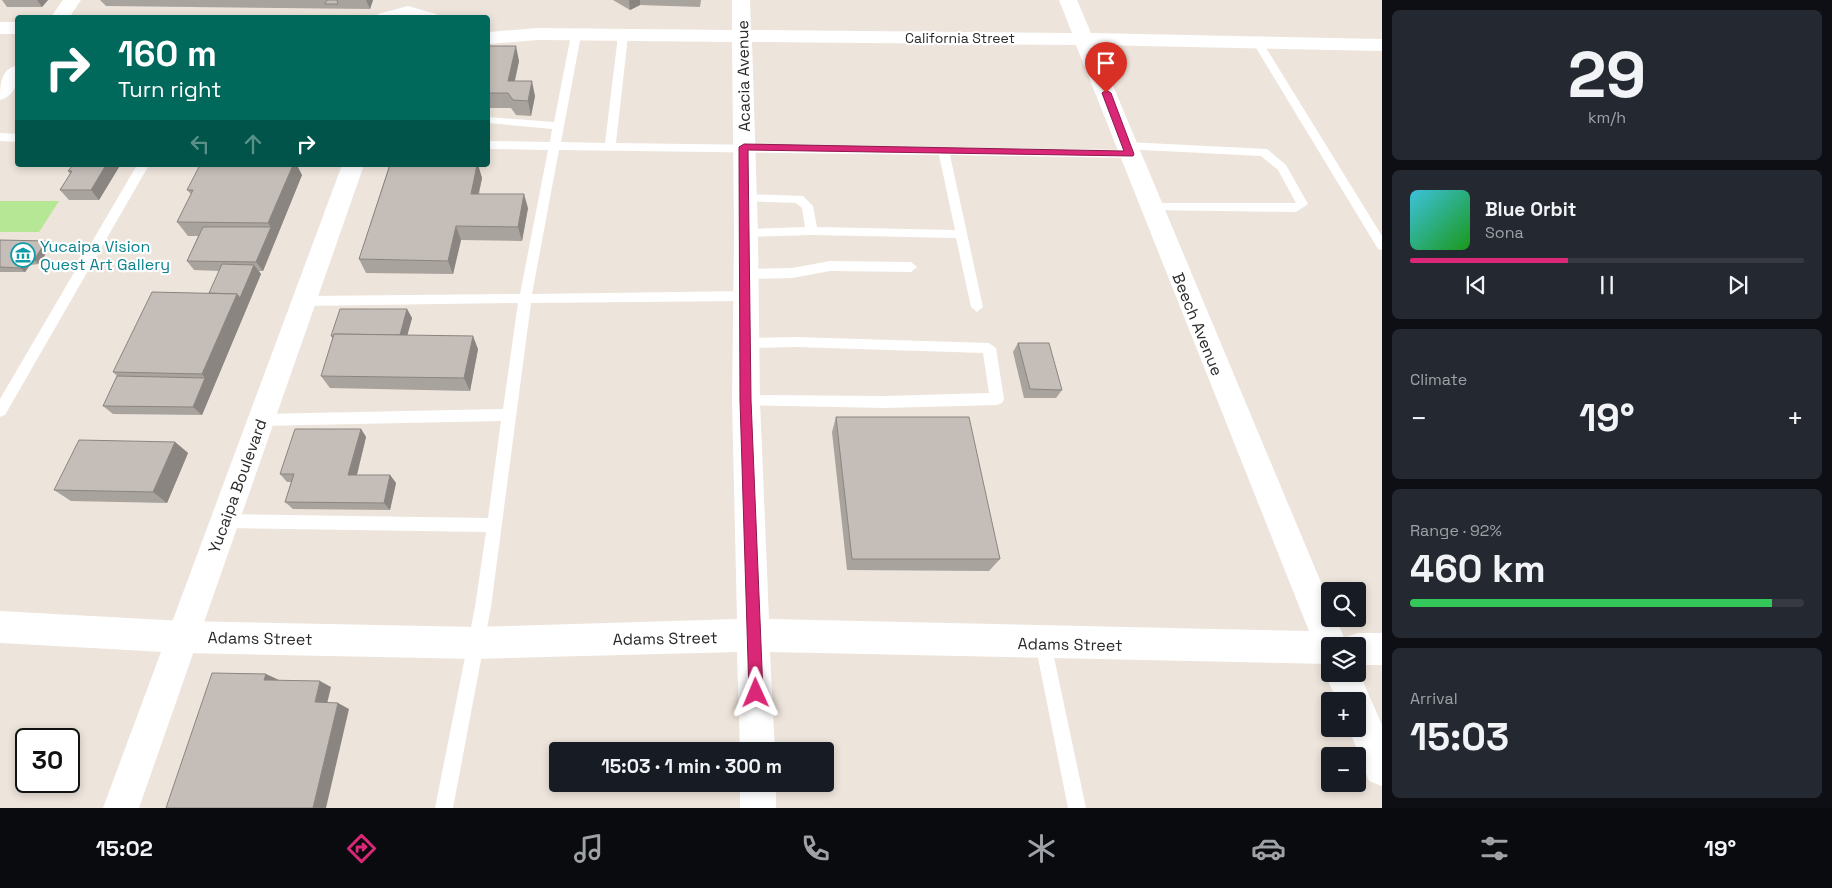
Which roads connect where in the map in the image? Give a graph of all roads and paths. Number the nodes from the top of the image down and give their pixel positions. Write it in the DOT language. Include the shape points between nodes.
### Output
graph roads {
  1 [pos="72,0"];
  2 [pos="405,0"];
  3 [pos="427,0"];
  4 [pos="741,0"];
  5 [pos="1068,0"];
  6 [pos="61,15"];
  7 [pos="388,15"];
  8 [pos="395,15"];
  9 [pos="419,15"];
  10 [pos="430,15"];
  11 [pos="0,28"];
  12 [pos="15,28"];
  13 [pos="490,29"];
  14 [pos="538,34"];
  15 [pos="576,35"];
  16 [pos="623,36"];
  17 [pos="742,37"];
  18 [pos="490,38"];
  19 [pos="1085,39"];
  20 [pos="1258,43"];
  21 [pos="1382,45"];
  22 [pos="15,75"];
  23 [pos="0,93"];
  24 [pos="490,120"];
  25 [pos="557,126"];
  26 [pos="0,137"];
  27 [pos="15,138"];
  28 [pos="490,145"];
  29 [pos="555,145"];
  30 [pos="610,146"];
  31 [pos="744,147"];
  32 [pos="1129,150"];
  33 [pos="944,151"];
  34 [pos="142,167"];
  35 [pos="352,167"];
  36 [pos="744,198"];
  37 [pos="1151,207"];
  38 [pos="812,231"];
  39 [pos="746,233"];
  40 [pos="962,234"];
  41 [pos="1382,246"];
  42 [pos="911,267"];
  43 [pos="745,285"];
  44 [pos="525,298"];
  45 [pos="303,301"];
  46 [pos="976,307"];
  47 [pos="746,343"];
  48 [pos="746,400"];
  49 [pos="0,411"];
  50 [pos="510,415"];
  51 [pos="260,420"];
  52 [pos="224,521"];
  53 [pos="494,525"];
  54 [pos="0,627"];
  55 [pos="754,635"];
  56 [pos="183,637"];
  57 [pos="1326,637"];
  58 [pos="476,643"];
  59 [pos="1043,643"];
  60 [pos="1321,647"];
  61 [pos="1366,649"];
  62 [pos="1382,649"];
  63 [pos="1366,729"];
  64 [pos="757,742"];
  65 [pos="1382,768"];
  66 [pos="758,792"];
  67 [pos="121,808"];
  68 [pos="444,808"];
  69 [pos="758,808"];
  70 [pos="1077,808"];
  1 -- 6 [label="street"];
  2 -- 7 [label="street"];
  3 -- 10 [label="street"];
  4 -- 17 [label="street, Acacia Avenue"];
  5 -- 19 [label="street, Beech Avenue"];
  8 -- 9 [label="street" via="408,12"];
  11 -- 12 [label="street"];
  13 -- 14 [label="street, California Street"];
  14 -- 15 [label="street, California Street"];
  14 -- 18 [label="street, California Street"];
  15 -- 16 [label="street, California Street"];
  15 -- 25 [label="lane"];
  16 -- 17 [label="street, California Street"];
  16 -- 30 [label="lane"];
  17 -- 19 [label="street, California Street"];
  17 -- 31 [label="street, Acacia Avenue"];
  19 -- 20 [label="street, California Street"];
  19 -- 32 [label="street, Beech Avenue"];
  20 -- 21 [label="street, California Street"];
  20 -- 41 [label="lane"];
  22 -- 23 [label="street"];
  24 -- 25 [label="lane"];
  25 -- 29 [label="lane"];
  26 -- 27 [label="lane"];
  28 -- 29 [label="lane"];
  29 -- 30 [label="lane"];
  29 -- 44 [label="lane"];
  30 -- 31 [label="lane"];
  31 -- 33 [label="lane"];
  31 -- 36 [label="street, Acacia Avenue"];
  32 -- 33 [label="lane"];
  32 -- 37 [label="street, Beech Avenue"];
  32 -- 37 [label="lane" via="1263,152 1275,158 1287,172 1302,204 1296,208"];
  33 -- 40 [label="lane"];
  34 -- 49 [label="lane"];
  35 -- 45 [label="street, Yucaipa Boulevard"];
  36 -- 38 [label="lane" via="799,199 807,206"];
  36 -- 39 [label="street, Acacia Avenue"];
  37 -- 57 [label="street, Beech Avenue"];
  38 -- 39 [label="lane"];
  38 -- 40 [label="lane"];
  39 -- 43 [label="street, Acacia Avenue"];
  40 -- 46 [label="lane"];
  42 -- 43 [label="lane" via="830,266"];
  43 -- 44 [label="lane"];
  43 -- 47 [label="street, Acacia Avenue"];
  44 -- 45 [label="lane"];
  44 -- 50 [label="lane"];
  45 -- 51 [label="street, Yucaipa Boulevard"];
  47 -- 48 [label="street, Acacia Avenue"];
  47 -- 48 [label="lane" via="989,348 996,399 884,402"];
  48 -- 55 [label="street, Acacia Avenue"];
  50 -- 51 [label="lane"];
  50 -- 53 [label="lane"];
  51 -- 52 [label="street, Yucaipa Boulevard"];
  52 -- 53 [label="lane"];
  52 -- 56 [label="street, Yucaipa Boulevard"];
  53 -- 58 [label="lane"];
  54 -- 56 [label="street, Adams Street"];
  55 -- 58 [label="street, Adams Street"];
  55 -- 59 [label="street, Adams Street"];
  55 -- 64 [label="street, Acacia Avenue"];
  56 -- 58 [label="street, Adams Street"];
  56 -- 67 [label="street, Yucaipa Boulevard"];
  58 -- 68 [label="lane"];
  59 -- 60 [label="street, Adams Street"];
  59 -- 70 [label="lane"];
  61 -- 62 [label="street"];
  63 -- 65 [label="street"];
  66 -- 69 [label="street"];
}
